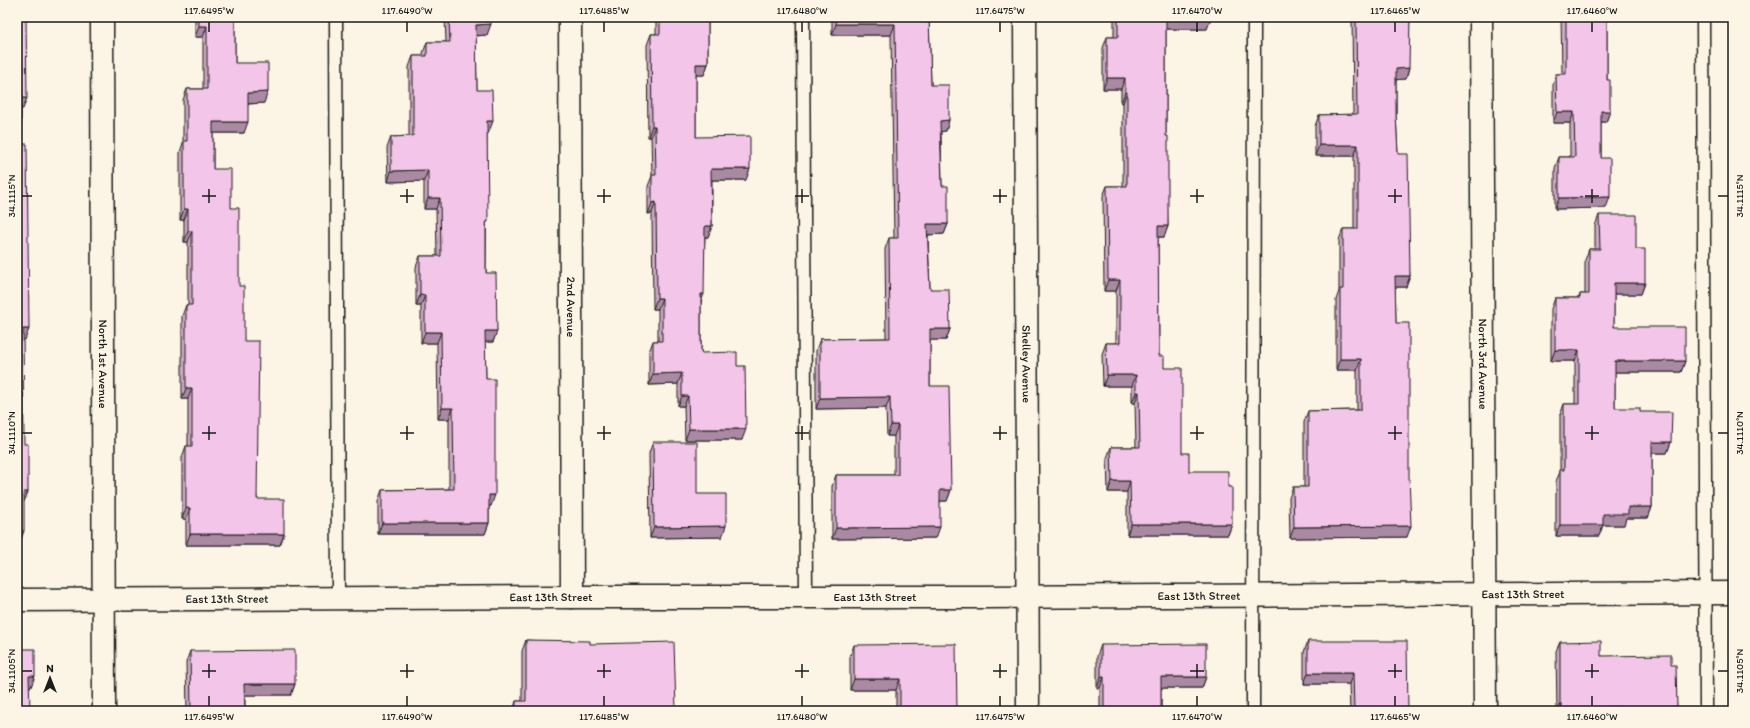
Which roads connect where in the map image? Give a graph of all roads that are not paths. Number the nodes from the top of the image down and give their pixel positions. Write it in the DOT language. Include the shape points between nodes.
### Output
graph roads {
  1 [pos="102,17"];
  2 [pos="336,17"];
  3 [pos="570,17"];
  4 [pos="803,17"];
  5 [pos="1025,17"];
  6 [pos="1254,17"];
  7 [pos="1481,17"];
  8 [pos="1703,17"];
  9 [pos="1706,593"];
  10 [pos="1733,593"];
  11 [pos="1253,595"];
  12 [pos="1485,595"];
  13 [pos="572,597"];
  14 [pos="1028,597"];
  15 [pos="806,598"];
  16 [pos="103,599"];
  17 [pos="338,599"];
  18 [pos="17,600"];
  19 [pos="104,711"];
  20 [pos="1028,711"];
  21 [pos="1253,711"];
  22 [pos="1485,711"];
  23 [pos="1706,711"];
  1 -- 16 [label="street, North 1st Avenue"];
  2 -- 17 [label="lane"];
  3 -- 13 [label="street, 2nd Avenue"];
  4 -- 15 [label="lane"];
  5 -- 14 [label="street, Shelley Avenue"];
  6 -- 11 [label="lane"];
  7 -- 12 [label="street, North 3rd Avenue"];
  8 -- 9 [label="lane"];
  9 -- 10 [label="street, East 13th Street"];
  9 -- 12 [label="street, East 13th Street"];
  9 -- 23 [label="lane"];
  11 -- 12 [label="street, East 13th Street"];
  11 -- 14 [label="street, East 13th Street"];
  11 -- 21 [label="lane"];
  12 -- 22 [label="street, North 3rd Avenue"];
  13 -- 15 [label="street, East 13th Street"];
  13 -- 17 [label="street, East 13th Street"];
  14 -- 15 [label="street, East 13th Street"];
  14 -- 20 [label="street, Shelley Avenue"];
  16 -- 17 [label="street, East 13th Street"];
  16 -- 18 [label="street, East 13th Street"];
  16 -- 19 [label="street, North 1st Avenue"];
}
